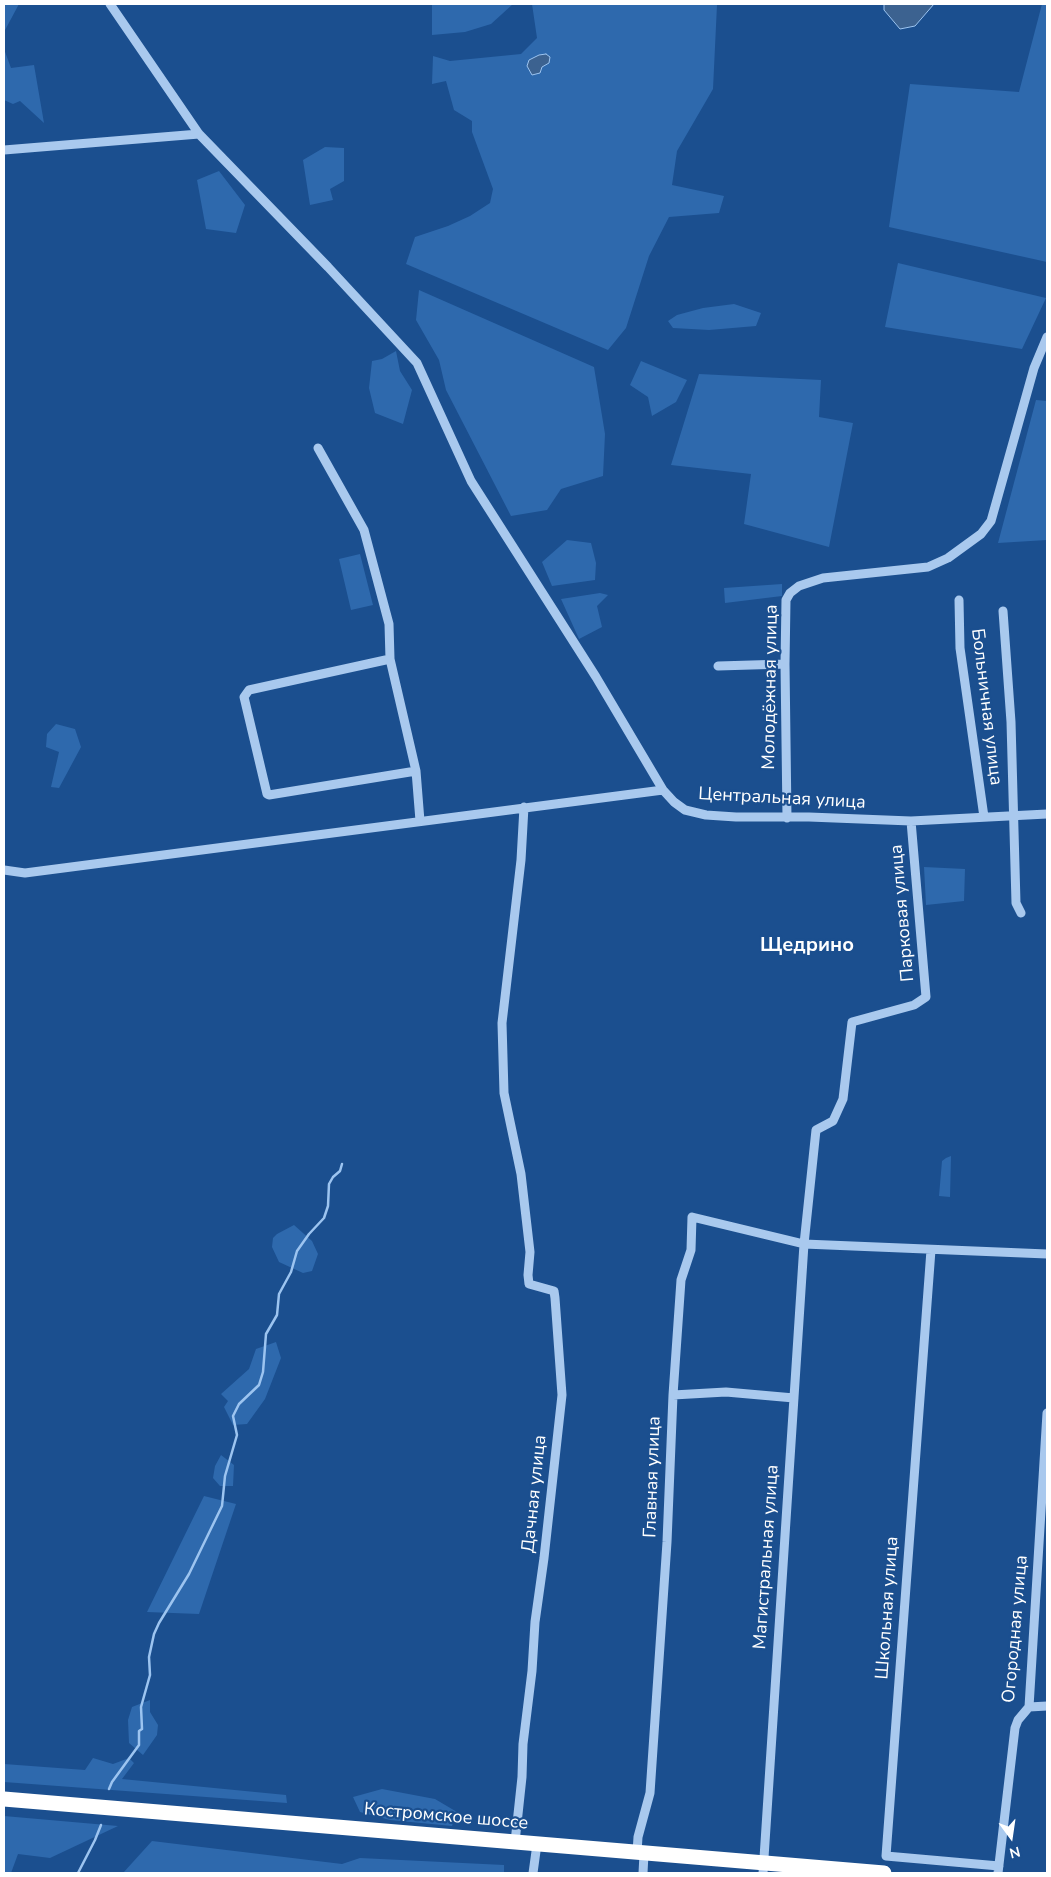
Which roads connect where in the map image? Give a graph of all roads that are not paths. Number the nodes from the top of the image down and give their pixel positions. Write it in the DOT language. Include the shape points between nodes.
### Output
graph roads {
  1 [pos="110,4"];
  2 [pos="199,134"];
  3 [pos="4,150"];
  4 [pos="1047,337"];
  5 [pos="318,448"];
  6 [pos="959,600"];
  7 [pos="1003,612"];
  8 [pos="390,658"];
  9 [pos="785,664"];
  10 [pos="718,666"];
  11 [pos="416,771"];
  12 [pos="664,790"];
  13 [pos="524,807"];
  14 [pos="1047,814"];
  15 [pos="1014,815"];
  16 [pos="984,817"];
  17 [pos="787,818"];
  18 [pos="420,821"];
  19 [pos="911,821"];
  20 [pos="4,870"];
  21 [pos="1021,913"];
  22 [pos="843,1099"];
  23 [pos="804,1244"];
  24 [pos="931,1250"];
  25 [pos="1047,1254"];
  26 [pos="673,1395"];
  27 [pos="794,1398"];
  28 [pos="1047,1413"];
  29 [pos="1047,1706"];
  30 [pos="1029,1707"];
  31 [pos="4,1799"];
  32 [pos="515,1842"];
  33 [pos="537,1844"];
  34 [pos="641,1854"];
  35 [pos="763,1869"];
  36 [pos="998,1870"];
  37 [pos="533,1873"];
  38 [pos="643,1873"];
  39 [pos="884,1873"];
  1 -- 2 [label="street, Центральная улица"];
  2 -- 3 [label="street"];
  2 -- 12 [label="street, Центральная улица" via="417,363 471,481"];
  4 -- 9 [label="street, Молодёжная улица" via="1034,368 998,500 991,520 981,534 928,567 824,578 800,586 786,600"];
  5 -- 8 [label="street" via="364,530 388,624"];
  6 -- 16 [label="street, Больничная улица" via="960,648"];
  7 -- 15 [label="street, Больничная улица"];
  8 -- 11 [label="street"];
  8 -- 11 [label="street" via="250,690 244,697 270,795"];
  9 -- 10 [label="street"];
  9 -- 17 [label="street, Молодёжная улица"];
  11 -- 18 [label="street"];
  12 -- 13 [label="street"];
  12 -- 17 [label="street, Центральная улица" via="685,810 706,815"];
  13 -- 18 [label="street"];
  13 -- 32 [label="street, Дачная улица" via="502,1023 504,1093 520,1168 530,1252 529,1284 554,1291 562,1396 535,1622"];
  14 -- 15 [label="street, Центральная улица"];
  15 -- 16 [label="street, Центральная улица"];
  15 -- 21 [label="street, Больничная улица" via="1016,903"];
  16 -- 19 [label="street, Центральная улица"];
  17 -- 19 [label="street, Центральная улица"];
  18 -- 20 [label="street" via="25,873"];
  19 -- 22 [label="street, Парковая улица" via="926,997 914,1005 852,1022"];
  22 -- 23 [label="street, Магистральная улица" via="833,1121 816,1130"];
  23 -- 24 [label="street"];
  23 -- 26 [label="street, Главная улица" via="692,1217 691,1250 681,1280"];
  23 -- 27 [label="street, Магистральная улица"];
  24 -- 25 [label="street"];
  24 -- 36 [label="street, Школьная улица" via="886,1856"];
  26 -- 27 [label="street" via="726,1392"];
  26 -- 34 [label="street, Главная улица" via="650,1793 638,1837"];
  27 -- 35 [label="street, Магистральная улица"];
  28 -- 30 [label="street, Огородная улица"];
  29 -- 30 [label="street"];
  30 -- 36 [label="street, Огородная улица" via="1014,1728"];
  31 -- 32 [label="highway, Костромское шоссе"];
  32 -- 33 [label="highway, Костромское шоссе"];
  33 -- 34 [label="highway, Костромское шоссе"];
  33 -- 37 [label="street"];
  34 -- 35 [label="highway, Костромское шоссе"];
  34 -- 38 [label="street, Главная улица"];
  35 -- 39 [label="highway, Костромское шоссе"];
}
